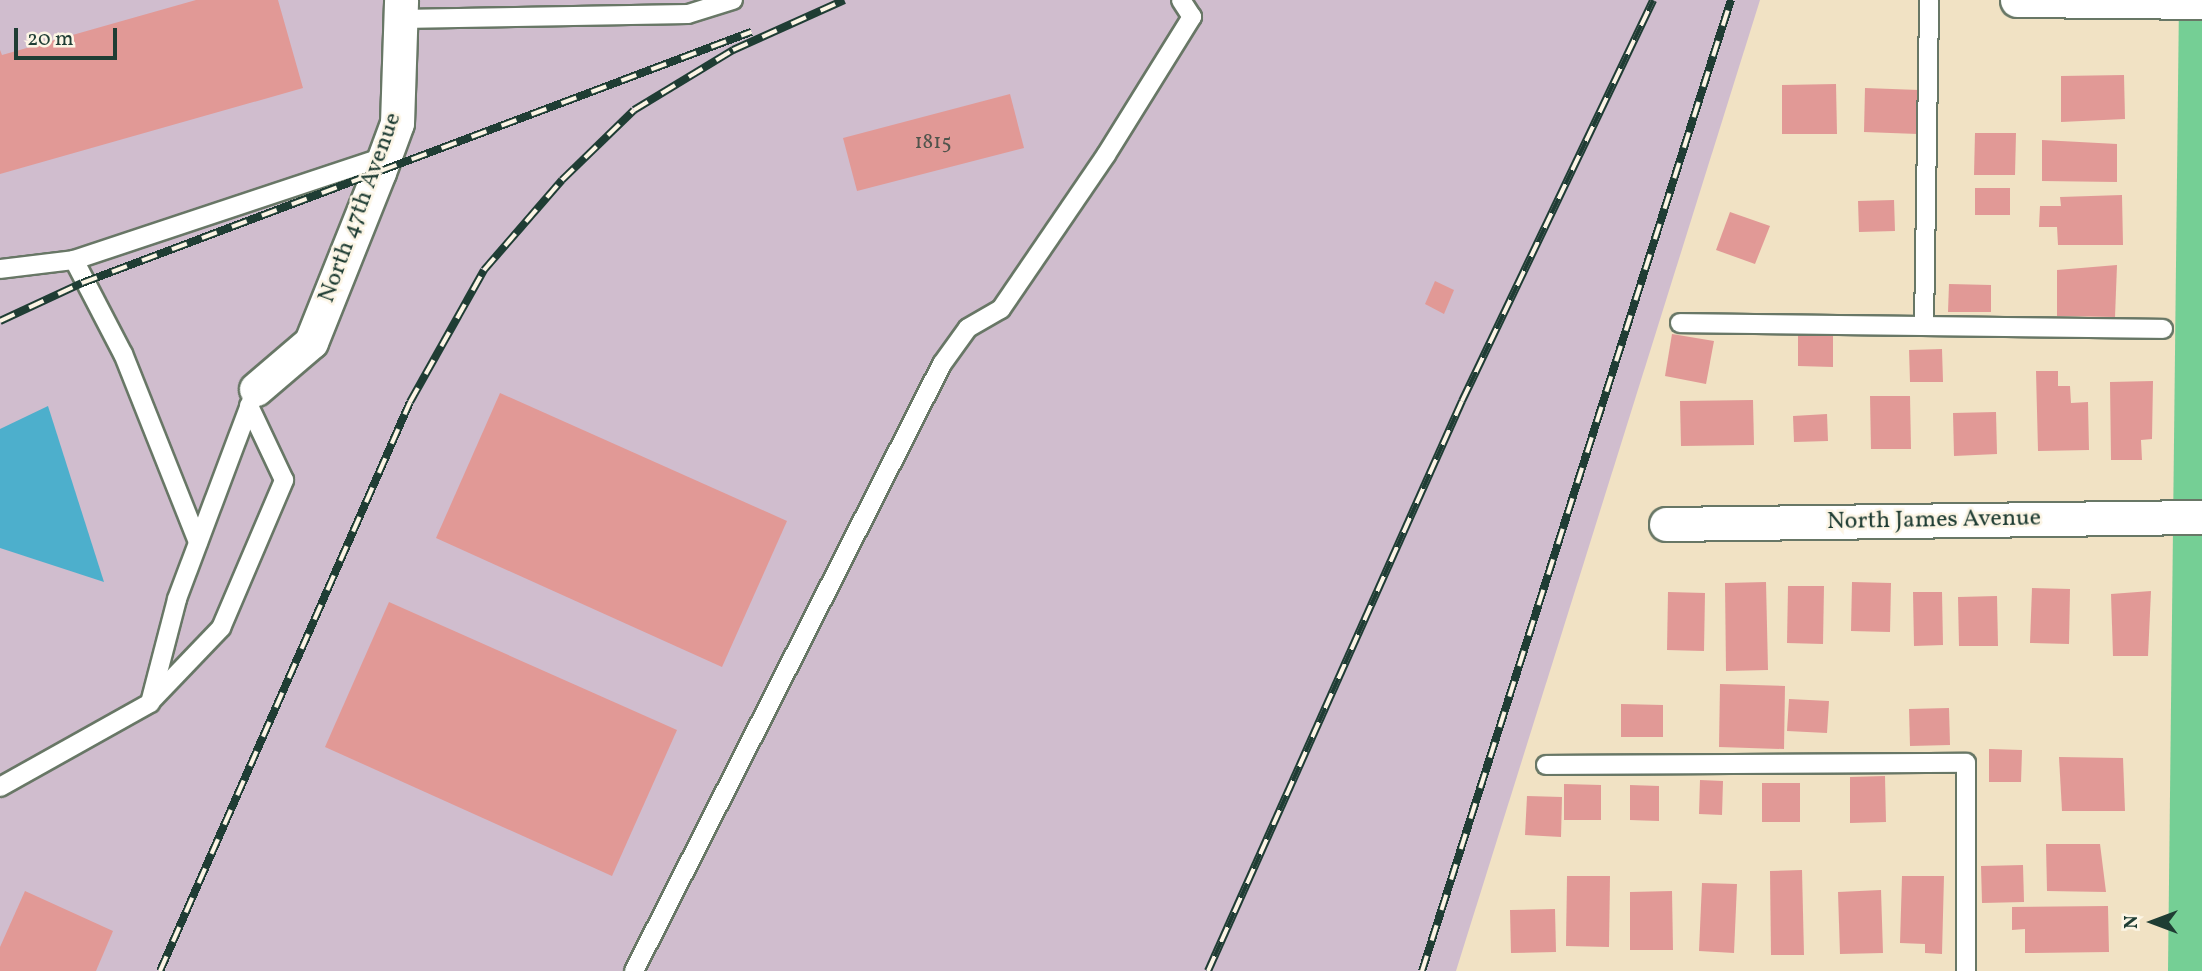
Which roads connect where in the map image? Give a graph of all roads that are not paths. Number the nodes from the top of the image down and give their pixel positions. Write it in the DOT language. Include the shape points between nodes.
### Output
graph roads {
  1 [pos="733,0"];
  2 [pos="1181,0"];
  3 [pos="1929,0"];
  4 [pos="2017,0"];
  5 [pos="2202,2"];
  6 [pos="663,7"];
  7 [pos="401,10"];
  8 [pos="384,157"];
  9 [pos="74,260"];
  10 [pos="0,269"];
  11 [pos="1680,323"];
  12 [pos="1924,326"];
  13 [pos="2163,329"];
  14 [pos="252,397"];
  15 [pos="2202,517"];
  16 [pos="1666,524"];
  17 [pos="198,542"];
  18 [pos="150,703"];
  19 [pos="1546,765"];
  20 [pos="0,787"];
  21 [pos="634,971"];
  22 [pos="1966,971"];
  1 -- 6 [label="lane" via="688,14"];
  2 -- 21 [label="lane" via="1192,17 1106,155 1001,309 968,327 942,364 741,752"];
  3 -- 12 [label="lane"];
  4 -- 5 [label="street"];
  6 -- 7 [label="lane"];
  7 -- 8 [label="street, North 47th Avenue" via="397,123"];
  8 -- 9 [label="lane"];
  8 -- 14 [label="street, North 47th Avenue" via="311,342"];
  9 -- 10 [label="lane"];
  9 -- 17 [label="lane" via="122,354"];
  11 -- 12 [label="lane"];
  12 -- 13 [label="lane"];
  14 -- 17 [label="lane"];
  14 -- 18 [label="lane" via="284,480 221,628"];
  15 -- 16 [label="street, North James Avenue"];
  17 -- 18 [label="lane" via="177,599"];
  18 -- 20 [label="lane"];
  19 -- 22 [label="lane" via="1966,763"];
}
